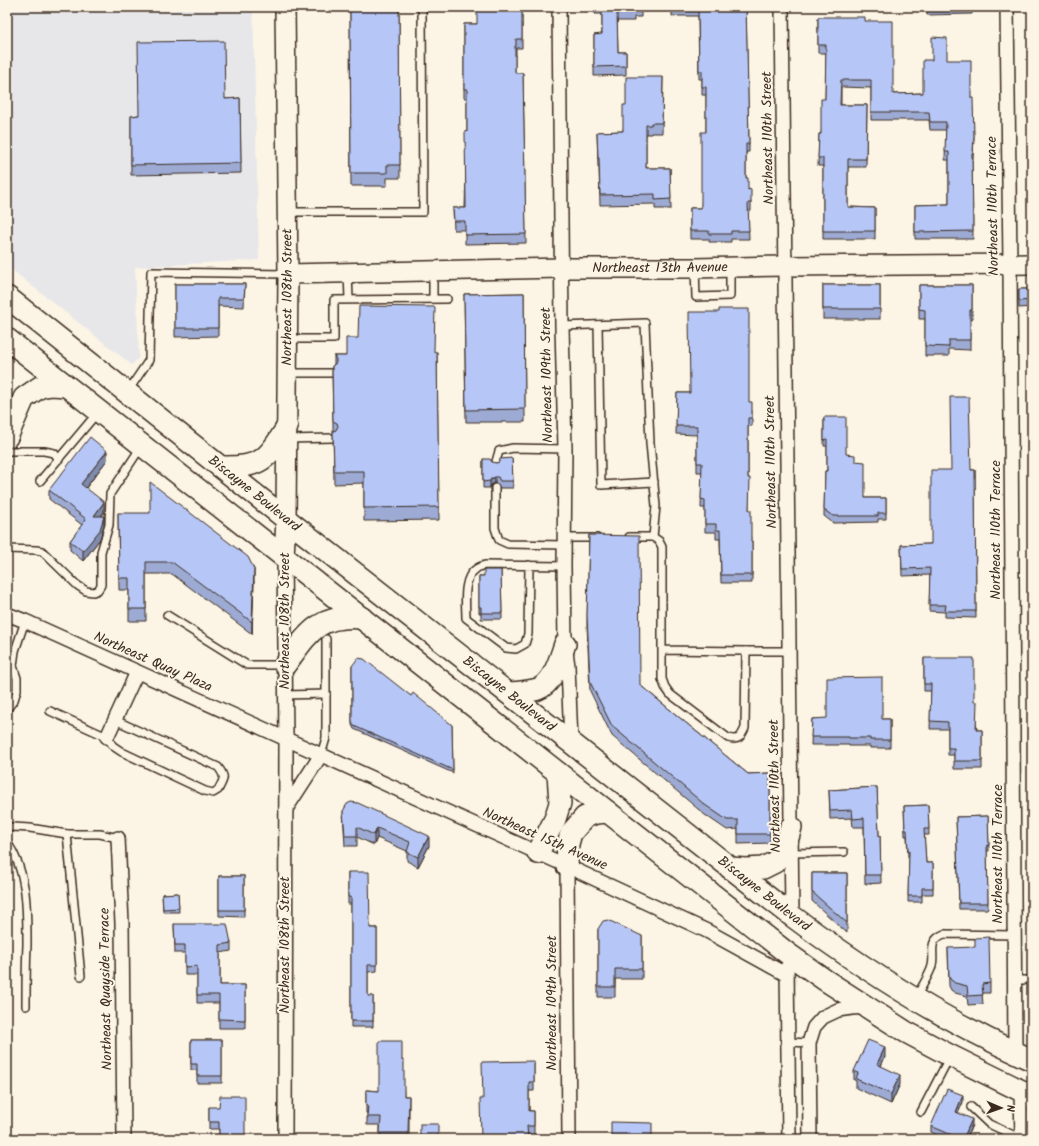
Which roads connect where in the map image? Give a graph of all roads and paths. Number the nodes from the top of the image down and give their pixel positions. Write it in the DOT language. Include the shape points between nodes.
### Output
graph roads {
  1 [pos="285,7"];
  2 [pos="422,7"];
  3 [pos="559,7"];
  4 [pos="782,7"];
  5 [pos="1007,7"];
  6 [pos="287,212"];
  7 [pos="1010,264"];
  8 [pos="1032,264"];
  9 [pos="785,266"];
  10 [pos="730,267"];
  11 [pos="562,268"];
  12 [pos="695,268"];
  13 [pos="433,270"];
  14 [pos="348,272"];
  15 [pos="288,274"];
  16 [pos="7,297"];
  17 [pos="433,298"];
  18 [pos="349,299"];
  19 [pos="447,299"];
  20 [pos="598,325"];
  21 [pos="562,326"];
  22 [pos="7,339"];
  23 [pos="287,339"];
  24 [pos="287,373"];
  25 [pos="332,373"];
  26 [pos="66,386"];
  27 [pos="127,392"];
  28 [pos="99,412"];
  29 [pos="287,433"];
  30 [pos="7,437"];
  31 [pos="333,438"];
  32 [pos="142,446"];
  33 [pos="565,449"];
  34 [pos="7,451"];
  35 [pos="59,459"];
  36 [pos="495,465"];
  37 [pos="221,467"];
  38 [pos="40,481"];
  39 [pos="654,482"];
  40 [pos="495,488"];
  41 [pos="286,518"];
  42 [pos="653,537"];
  43 [pos="601,538"];
  44 [pos="623,538"];
  45 [pos="564,541"];
  46 [pos="7,549"];
  47 [pos="284,557"];
  48 [pos="529,565"];
  49 [pos="564,566"];
  50 [pos="7,614"];
  51 [pos="167,615"];
  52 [pos="362,618"];
  53 [pos="25,621"];
  54 [pos="326,639"];
  55 [pos="565,644"];
  56 [pos="662,650"];
  57 [pos="746,651"];
  58 [pos="789,651"];
  59 [pos="7,661"];
  60 [pos="13,666"];
  61 [pos="285,666"];
  62 [pos="137,672"];
  63 [pos="510,693"];
  64 [pos="285,694"];
  65 [pos="326,694"];
  66 [pos="7,708"];
  67 [pos="50,711"];
  68 [pos="115,720"];
  69 [pos="107,737"];
  70 [pos="286,739"];
  71 [pos="571,742"];
  72 [pos="321,755"];
  73 [pos="558,773"];
  74 [pos="286,809"];
  75 [pos="608,812"];
  76 [pos="791,827"];
  77 [pos="7,828"];
  78 [pos="67,834"];
  79 [pos="118,838"];
  80 [pos="7,842"];
  81 [pos="844,852"];
  82 [pos="538,853"];
  83 [pos="791,853"];
  84 [pos="567,866"];
  85 [pos="730,868"];
  86 [pos="792,916"];
  87 [pos="1015,935"];
  88 [pos="787,953"];
  89 [pos="787,975"];
  90 [pos="81,976"];
  91 [pos="1015,980"];
  92 [pos="1032,980"];
  93 [pos="915,999"];
  94 [pos="26,1006"];
  95 [pos="867,1007"];
  96 [pos="789,1042"];
  97 [pos="810,1043"];
  98 [pos="950,1056"];
  99 [pos="1024,1057"];
  100 [pos="1027,1094"];
  101 [pos="971,1108"];
  102 [pos="921,1112"];
  103 [pos="124,1139"];
  104 [pos="285,1139"];
  105 [pos="569,1139"];
  106 [pos="790,1139"];
  107 [pos="810,1139"];
  108 [pos="1022,1139"];
  1 -- 6 [label="street, Northeast 108th Street"];
  2 -- 6 [label="lane" via="423,212"];
  3 -- 11 [label="street, Northeast 109th Street"];
  4 -- 9 [label="street, Northeast 110th Street"];
  5 -- 7 [label="street, Northeast 110th Terrace"];
  6 -- 15 [label="street, Northeast 108th Street"];
  7 -- 8 [label="street, Northeast 13th Avenue"];
  7 -- 9 [label="street, Northeast 13th Avenue"];
  7 -- 87 [label="street, Northeast 110th Terrace"];
  9 -- 10 [label="street, Northeast 13th Avenue"];
  9 -- 58 [label="street, Northeast 110th Street"];
  10 -- 12 [label="street, Northeast 13th Avenue"];
  10 -- 12 [label="lane" via="730,296 696,298"];
  11 -- 12 [label="street, Northeast 13th Avenue"];
  11 -- 13 [label="street, Northeast 13th Avenue"];
  11 -- 21 [label="street, Northeast 109th Street"];
  13 -- 14 [label="street, Northeast 13th Avenue"];
  13 -- 17 [label="lane"];
  14 -- 15 [label="street, Northeast 13th Avenue"];
  14 -- 18 [label="lane"];
  15 -- 23 [label="street, Northeast 108th Street"];
  15 -- 27 [label="lane" via="151,272 149,360"];
  16 -- 27 [label="main road, Biscayne Boulevard"];
  17 -- 18 [label="lane"];
  17 -- 19 [label="lane"];
  18 -- 23 [label="lane" via="334,300 334,339"];
  20 -- 21 [label="lane"];
  20 -- 39 [label="lane" via="646,323 650,443"];
  20 -- 39 [label="lane" via="601,485"];
  21 -- 33 [label="street, Northeast 109th Street"];
  22 -- 26 [label="main road"];
  23 -- 24 [label="street, Northeast 108th Street"];
  24 -- 25 [label="lane"];
  24 -- 29 [label="street, Northeast 108th Street"];
  26 -- 28 [label="main road"];
  26 -- 30 [label="main road" via="40,387 24,398"];
  27 -- 37 [label="main road, Biscayne Boulevard"];
  28 -- 32 [label="main road"];
  28 -- 35 [label="lane"];
  29 -- 31 [label="lane"];
  29 -- 37 [label="main road" via="266,457 253,464"];
  29 -- 41 [label="street, Northeast 108th Street"];
  32 -- 46 [label="lane" via="110,494 109,525 101,552 101,585 98,590 93,592 81,588 42,551"];
  32 -- 47 [label="main road"];
  33 -- 36 [label="lane" via="513,448 499,451"];
  33 -- 45 [label="street, Northeast 109th Street"];
  34 -- 35 [label="lane" via="44,451 54,453"];
  35 -- 38 [label="lane"];
  37 -- 41 [label="main road, Biscayne Boulevard"];
  39 -- 42 [label="lane" via="656,506"];
  40 -- 45 [label="lane" via="495,528 499,540 508,544"];
  41 -- 47 [label="street, Northeast 108th Street"];
  41 -- 63 [label="main road, Biscayne Boulevard"];
  42 -- 44 [label="lane"];
  42 -- 56 [label="lane" via="662,547"];
  43 -- 45 [label="lane"];
  45 -- 49 [label="street, Northeast 109th Street"];
  47 -- 52 [label="main road"];
  47 -- 61 [label="street, Northeast 108th Street"];
  48 -- 48 [label="lane" via="485,565 475,569 466,587 466,618 506,648 516,649 525,644 528,634"];
  48 -- 49 [label="lane"];
  49 -- 55 [label="street, Northeast 109th Street"];
  50 -- 53 [label="street, Northeast Quay Plaza"];
  51 -- 61 [label="lane" via="247,665"];
  52 -- 61 [label="main road" via="338,618 322,623 308,634"];
  52 -- 73 [label="main road"];
  53 -- 60 [label="lane"];
  53 -- 62 [label="street, Northeast Quay Plaza"];
  54 -- 65 [label="lane"];
  55 -- 63 [label="main road" via="550,680 525,692"];
  55 -- 71 [label="street, Northeast 109th Street"];
  56 -- 57 [label="lane"];
  56 -- 57 [label="lane" via="662,679 670,694 734,740 743,734 745,728"];
  57 -- 58 [label="lane"];
  58 -- 76 [label="street, Northeast 110th Street"];
  59 -- 60 [label="lane"];
  60 -- 66 [label="lane" via="18,678 14,700"];
  61 -- 64 [label="street, Northeast 108th Street"];
  62 -- 68 [label="street"];
  62 -- 70 [label="street, Northeast Quay Plaza"];
  63 -- 71 [label="main road, Biscayne Boulevard"];
  64 -- 65 [label="lane"];
  64 -- 70 [label="street, Northeast 108th Street"];
  65 -- 72 [label="lane" via="326,738"];
  67 -- 69 [label="lane"];
  68 -- 69 [label="street"];
  68 -- 69 [label="lane" via="218,766 224,780 213,793 205,791 122,752 113,746"];
  70 -- 72 [label="street, Northeast 15th Avenue"];
  70 -- 74 [label="street, Northeast 108th Street"];
  71 -- 85 [label="main road, Biscayne Boulevard"];
  72 -- 74 [label="street"];
  72 -- 82 [label="street, Northeast 15th Avenue"];
  73 -- 75 [label="main road"];
  73 -- 82 [label="main road" via="560,803 556,819"];
  74 -- 104 [label="street, Northeast 108th Street"];
  75 -- 84 [label="main road" via="585,816 570,833"];
  75 -- 88 [label="main road"];
  76 -- 83 [label="street, Northeast 110th Street"];
  76 -- 85 [label="main road" via="786,849 775,862 763,868"];
  77 -- 78 [label="lane" via="30,828"];
  78 -- 79 [label="lane" via="100,834"];
  78 -- 90 [label="lane"];
  79 -- 103 [label="street, Northeast Quayside Terrace" via="122,924"];
  80 -- 94 [label="lane" via="22,871 27,900"];
  81 -- 83 [label="lane"];
  82 -- 84 [label="street, Northeast 15th Avenue"];
  83 -- 86 [label="street, Northeast 110th Street"];
  84 -- 89 [label="street, Northeast 15th Avenue" via="707,931"];
  84 -- 105 [label="street, Northeast 109th Street"];
  85 -- 86 [label="main road, Biscayne Boulevard"];
  86 -- 93 [label="main road, Biscayne Boulevard" via="868,970"];
  87 -- 91 [label="street, Northeast 110th Terrace"];
  87 -- 93 [label="lane" via="944,934 936,937 933,944 932,968"];
  88 -- 89 [label="street"];
  88 -- 95 [label="main road"];
  89 -- 96 [label="street"];
  91 -- 92 [label="lane"];
  91 -- 99 [label="street, Northeast 110th Terrace"];
  93 -- 99 [label="main road, Biscayne Boulevard"];
  95 -- 97 [label="street" via="838,1010 823,1017 814,1027"];
  95 -- 98 [label="main road"];
  96 -- 97 [label="lane"];
  96 -- 106 [label="street"];
  97 -- 107 [label="street"];
  98 -- 100 [label="main road"];
  98 -- 102 [label="lane"];
  100 -- 108 [label="street"];
  101 -- 108 [label="lane" via="989,1124"];
}
